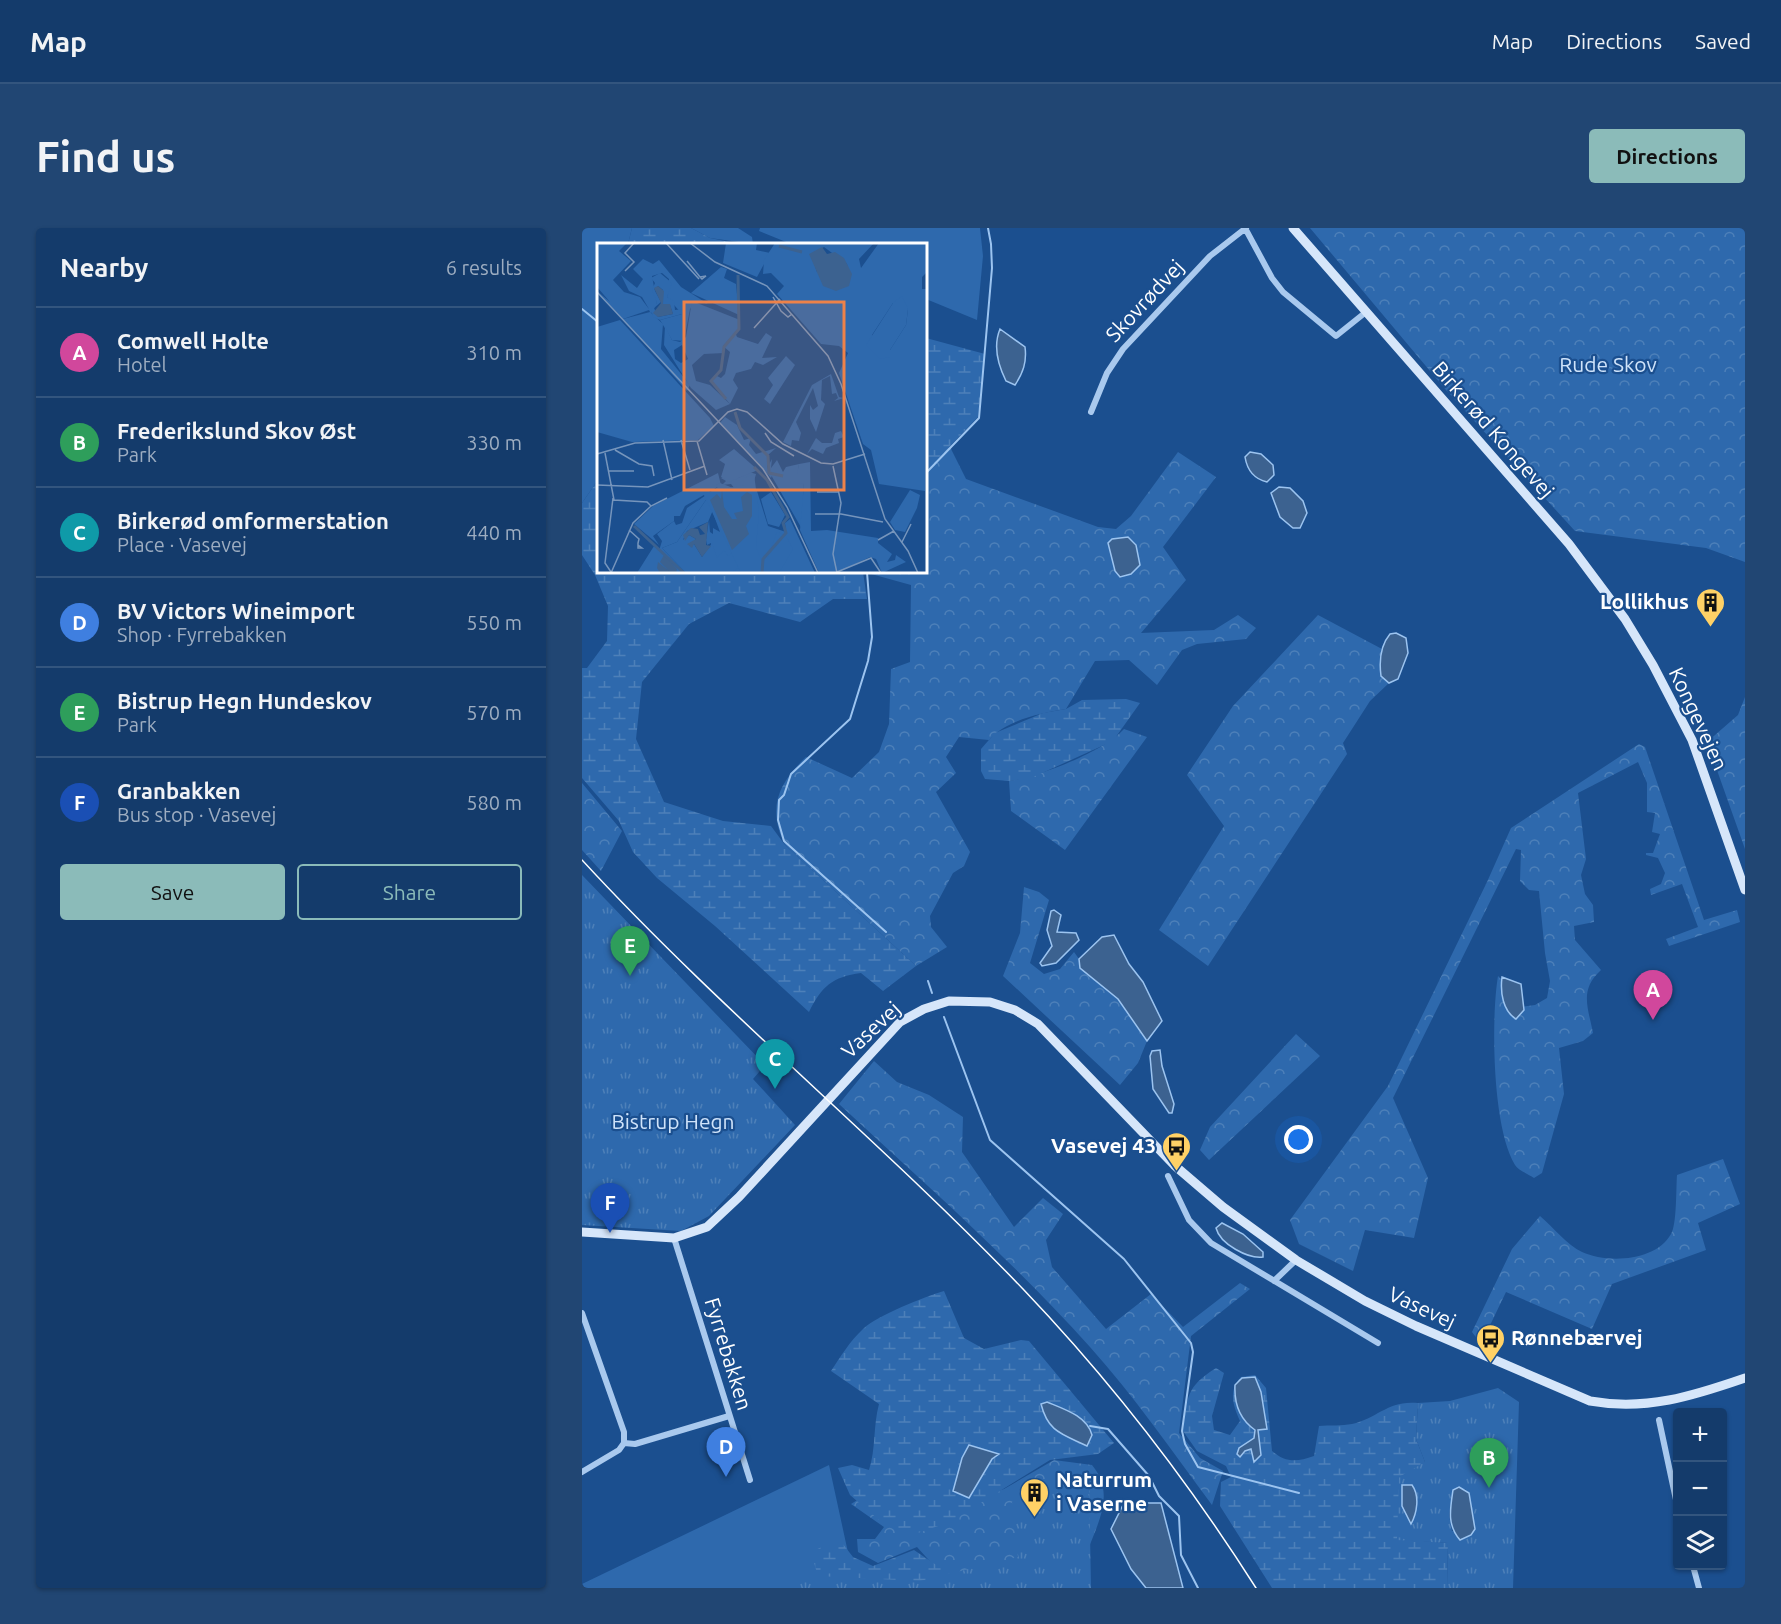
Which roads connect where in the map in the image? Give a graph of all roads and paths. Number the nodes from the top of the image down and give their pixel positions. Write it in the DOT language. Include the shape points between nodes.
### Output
graph roads {
  1 [pos="1245,228"];
  2 [pos="1293,228"];
  3 [pos="1366,312"];
  4 [pos="1091,412"];
  5 [pos="1653,665"];
  6 [pos="1745,890"];
  7 [pos="1168,1176"];
  8 [pos="582,1232"];
  9 [pos="674,1238"];
  10 [pos="1296,1260"];
  11 [pos="1274,1281"];
  12 [pos="582,1312"];
  13 [pos="1378,1343"];
  14 [pos="1745,1378"];
  15 [pos="729,1416"];
  16 [pos="1659,1420"];
  17 [pos="624,1443"];
  18 [pos="582,1472"];
  19 [pos="750,1480"];
  20 [pos="1673,1489"];
  21 [pos="1694,1570"];
  22 [pos="1700,1588"];
  1 -- 3 [label="street, Skovrødvej" via="1283,292 1336,336"];
  1 -- 4 [label="street, Skovrødvej" via="1210,256 1123,349 1107,373"];
  2 -- 3 [label="street, Birkerød Kongevej"];
  3 -- 5 [label="street, Birkerød Kongevej" via="1569,544"];
  5 -- 6 [label="street, Kongevejen" via="1692,740"];
  7 -- 11 [label="street" via="1198,1231 1232,1257"];
  8 -- 9 [label="street, Vasevej"];
  9 -- 10 [label="street, Vasevej" via="698,1232 716,1221 900,1022 936,1004 976,1000 1016,1010 1038,1024 1174,1165 1223,1207"];
  9 -- 15 [label="street, Fyrrebakken"];
  10 -- 11 [label="street"];
  10 -- 14 [label="street, Vasevej" via="1416,1326 1590,1401 1661,1404"];
  11 -- 13 [label="street"];
  12 -- 17 [label="street" via="624,1432"];
  15 -- 17 [label="street" via="635,1444"];
  15 -- 19 [label="street, Fyrrebakken"];
  16 -- 20 [label="street"];
  17 -- 18 [label="street"];
  21 -- 22 [label="street"];
}
